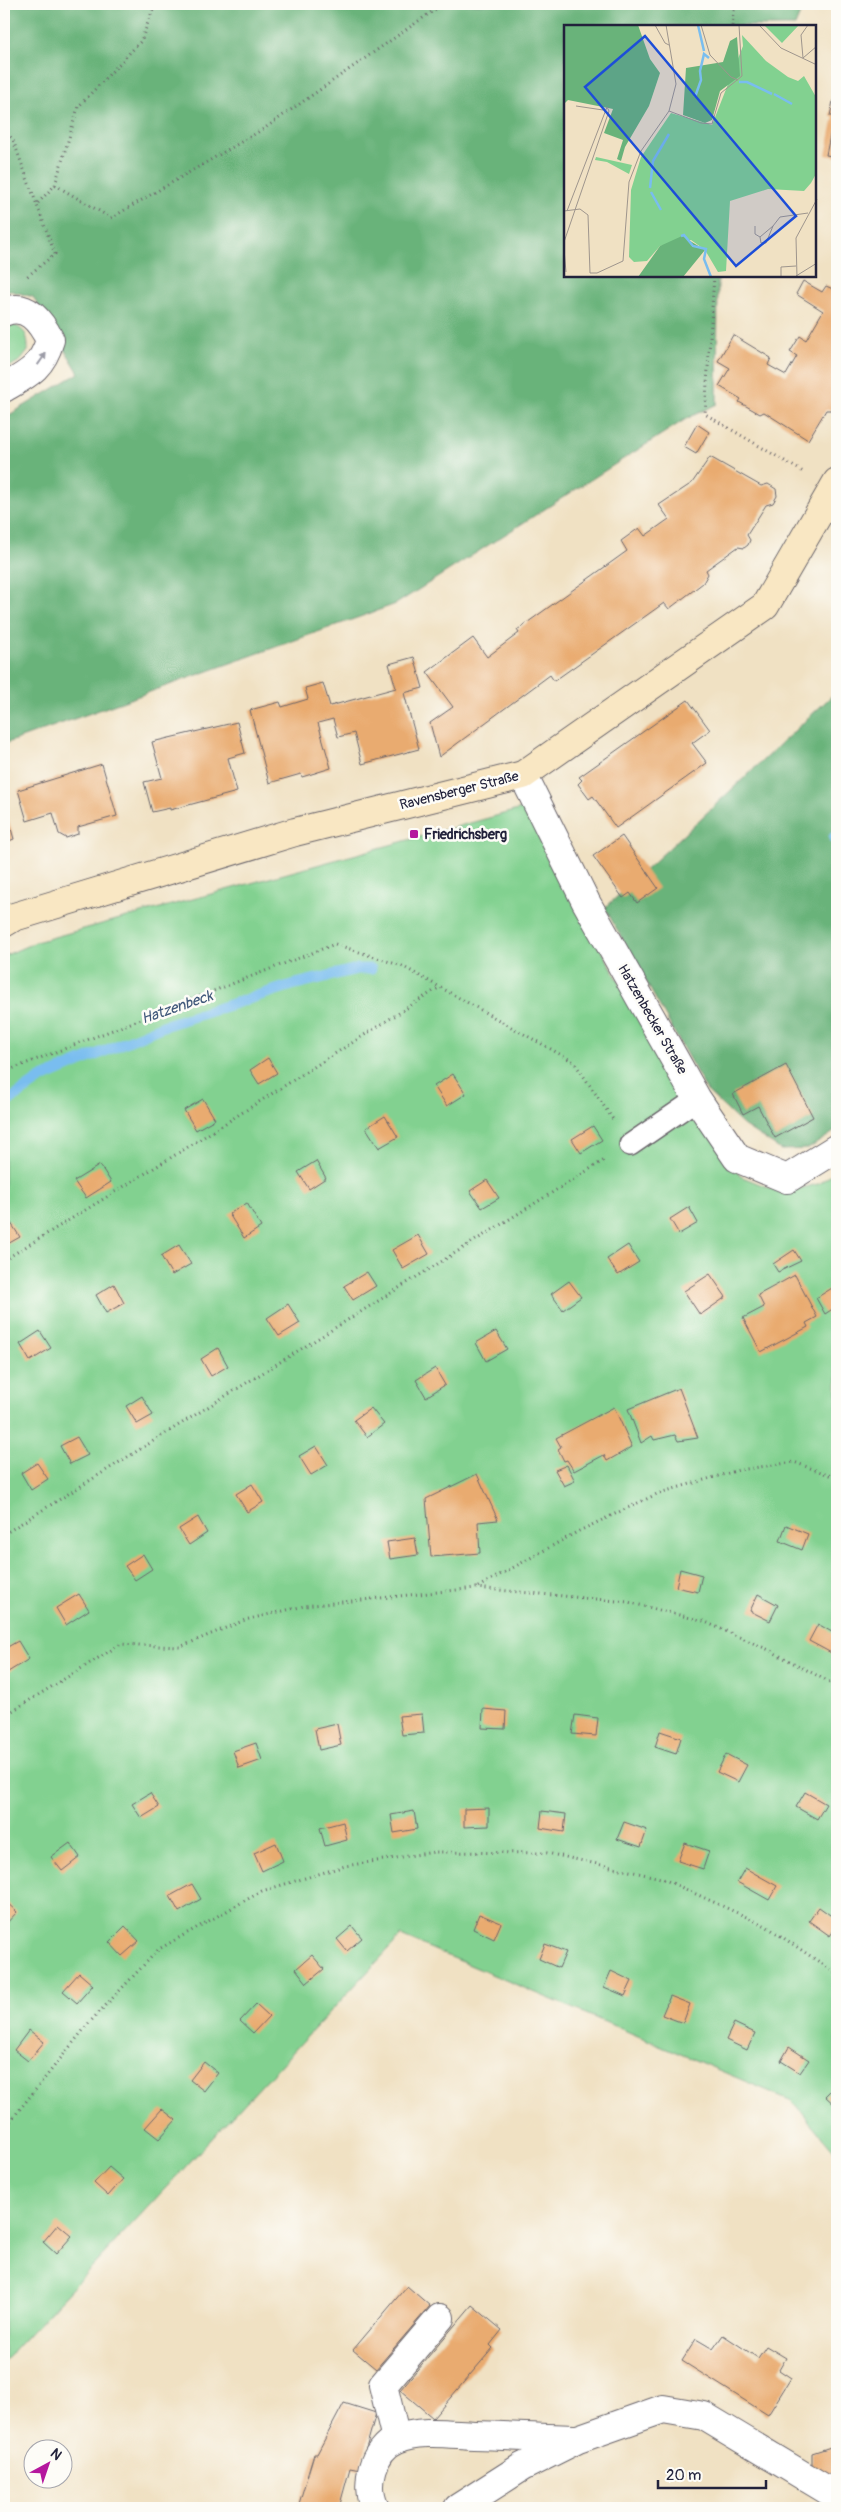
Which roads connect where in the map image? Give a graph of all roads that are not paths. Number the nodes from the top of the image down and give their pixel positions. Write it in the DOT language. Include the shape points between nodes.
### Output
graph roads {
  1 [pos="14,311"];
  2 [pos="4,388"];
  3 [pos="835,485"];
  4 [pos="523,775"];
  5 [pos="4,923"];
  6 [pos="698,1100"];
  7 [pos="630,1145"];
  8 [pos="837,1148"];
  9 [pos="440,2318"];
  10 [pos="396,2439"];
  11 [pos="578,2439"];
  12 [pos="837,2496"];
  13 [pos="375,2508"];
  14 [pos="458,2508"];
  2 -- 1 [label="street, one-way" via="32,372 46,356 50,340 39,320"];
  3 -- 4 [label="street, Ravensberger Straße" via="765,606"];
  4 -- 5 [label="street, Ravensberger Straße" via="295,832 14,917"];
  4 -- 6 [label="street, Hatzenbecker Straße" via="586,902"];
  6 -- 7 [label="lane"];
  6 -- 8 [label="street, Hatzenbecker Straße" via="737,1158 787,1179"];
  9 -- 10 [label="street" via="383,2385"];
  10 -- 11 [label="street" via="422,2433"];
  10 -- 13 [label="street" via="382,2450 372,2468 369,2489"];
  11 -- 12 [label="street" via="663,2409 704,2416"];
  11 -- 14 [label="street" via="522,2467"];
}
